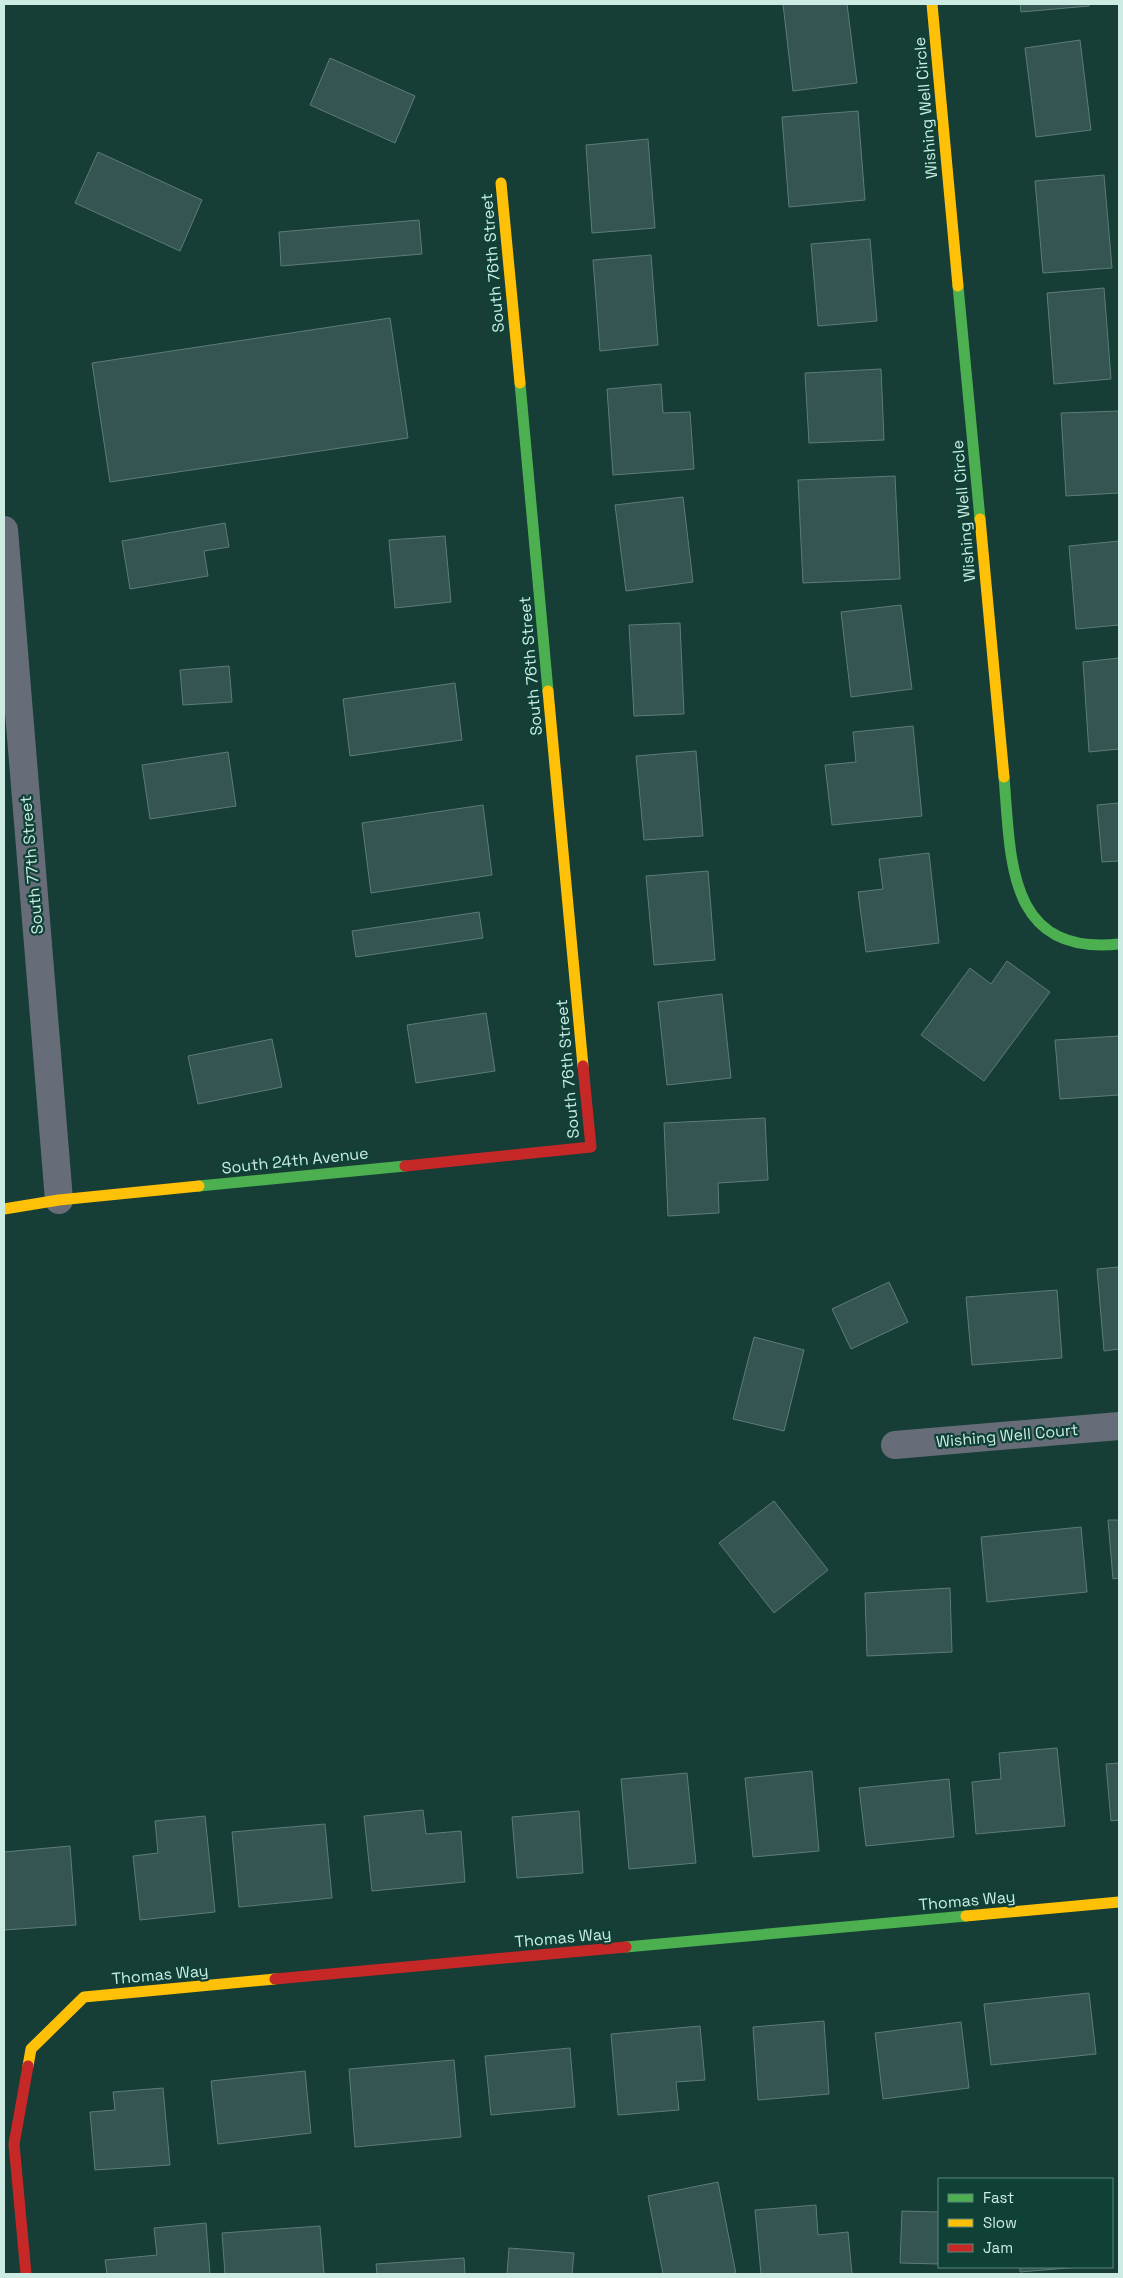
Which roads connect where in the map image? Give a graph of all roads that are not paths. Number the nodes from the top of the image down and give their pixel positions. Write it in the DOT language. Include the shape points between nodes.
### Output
graph roads {
  1 [pos="932,4"];
  2 [pos="501,183"];
  3 [pos="4,530"];
  4 [pos="1119,944"];
  5 [pos="591,1147"];
  6 [pos="59,1200"];
  7 [pos="4,1209"];
  8 [pos="1119,1426"];
  9 [pos="895,1445"];
  10 [pos="1119,1902"];
  11 [pos="26,2274"];
  1 -- 4 [label="street, Wishing Well Circle" via="1012,864 1021,896 1038,919 1057,936 1090,946"];
  2 -- 5 [label="street, South 76th Street"];
  3 -- 6 [label="street, South 77th Street"];
  5 -- 6 [label="street, South 24th Avenue"];
  6 -- 7 [label="street, South 24th Avenue"];
  8 -- 9 [label="street, Wishing Well Court"];
  10 -- 11 [label="street, Thomas Way" via="84,1997 31,2049 14,2144"];
}
